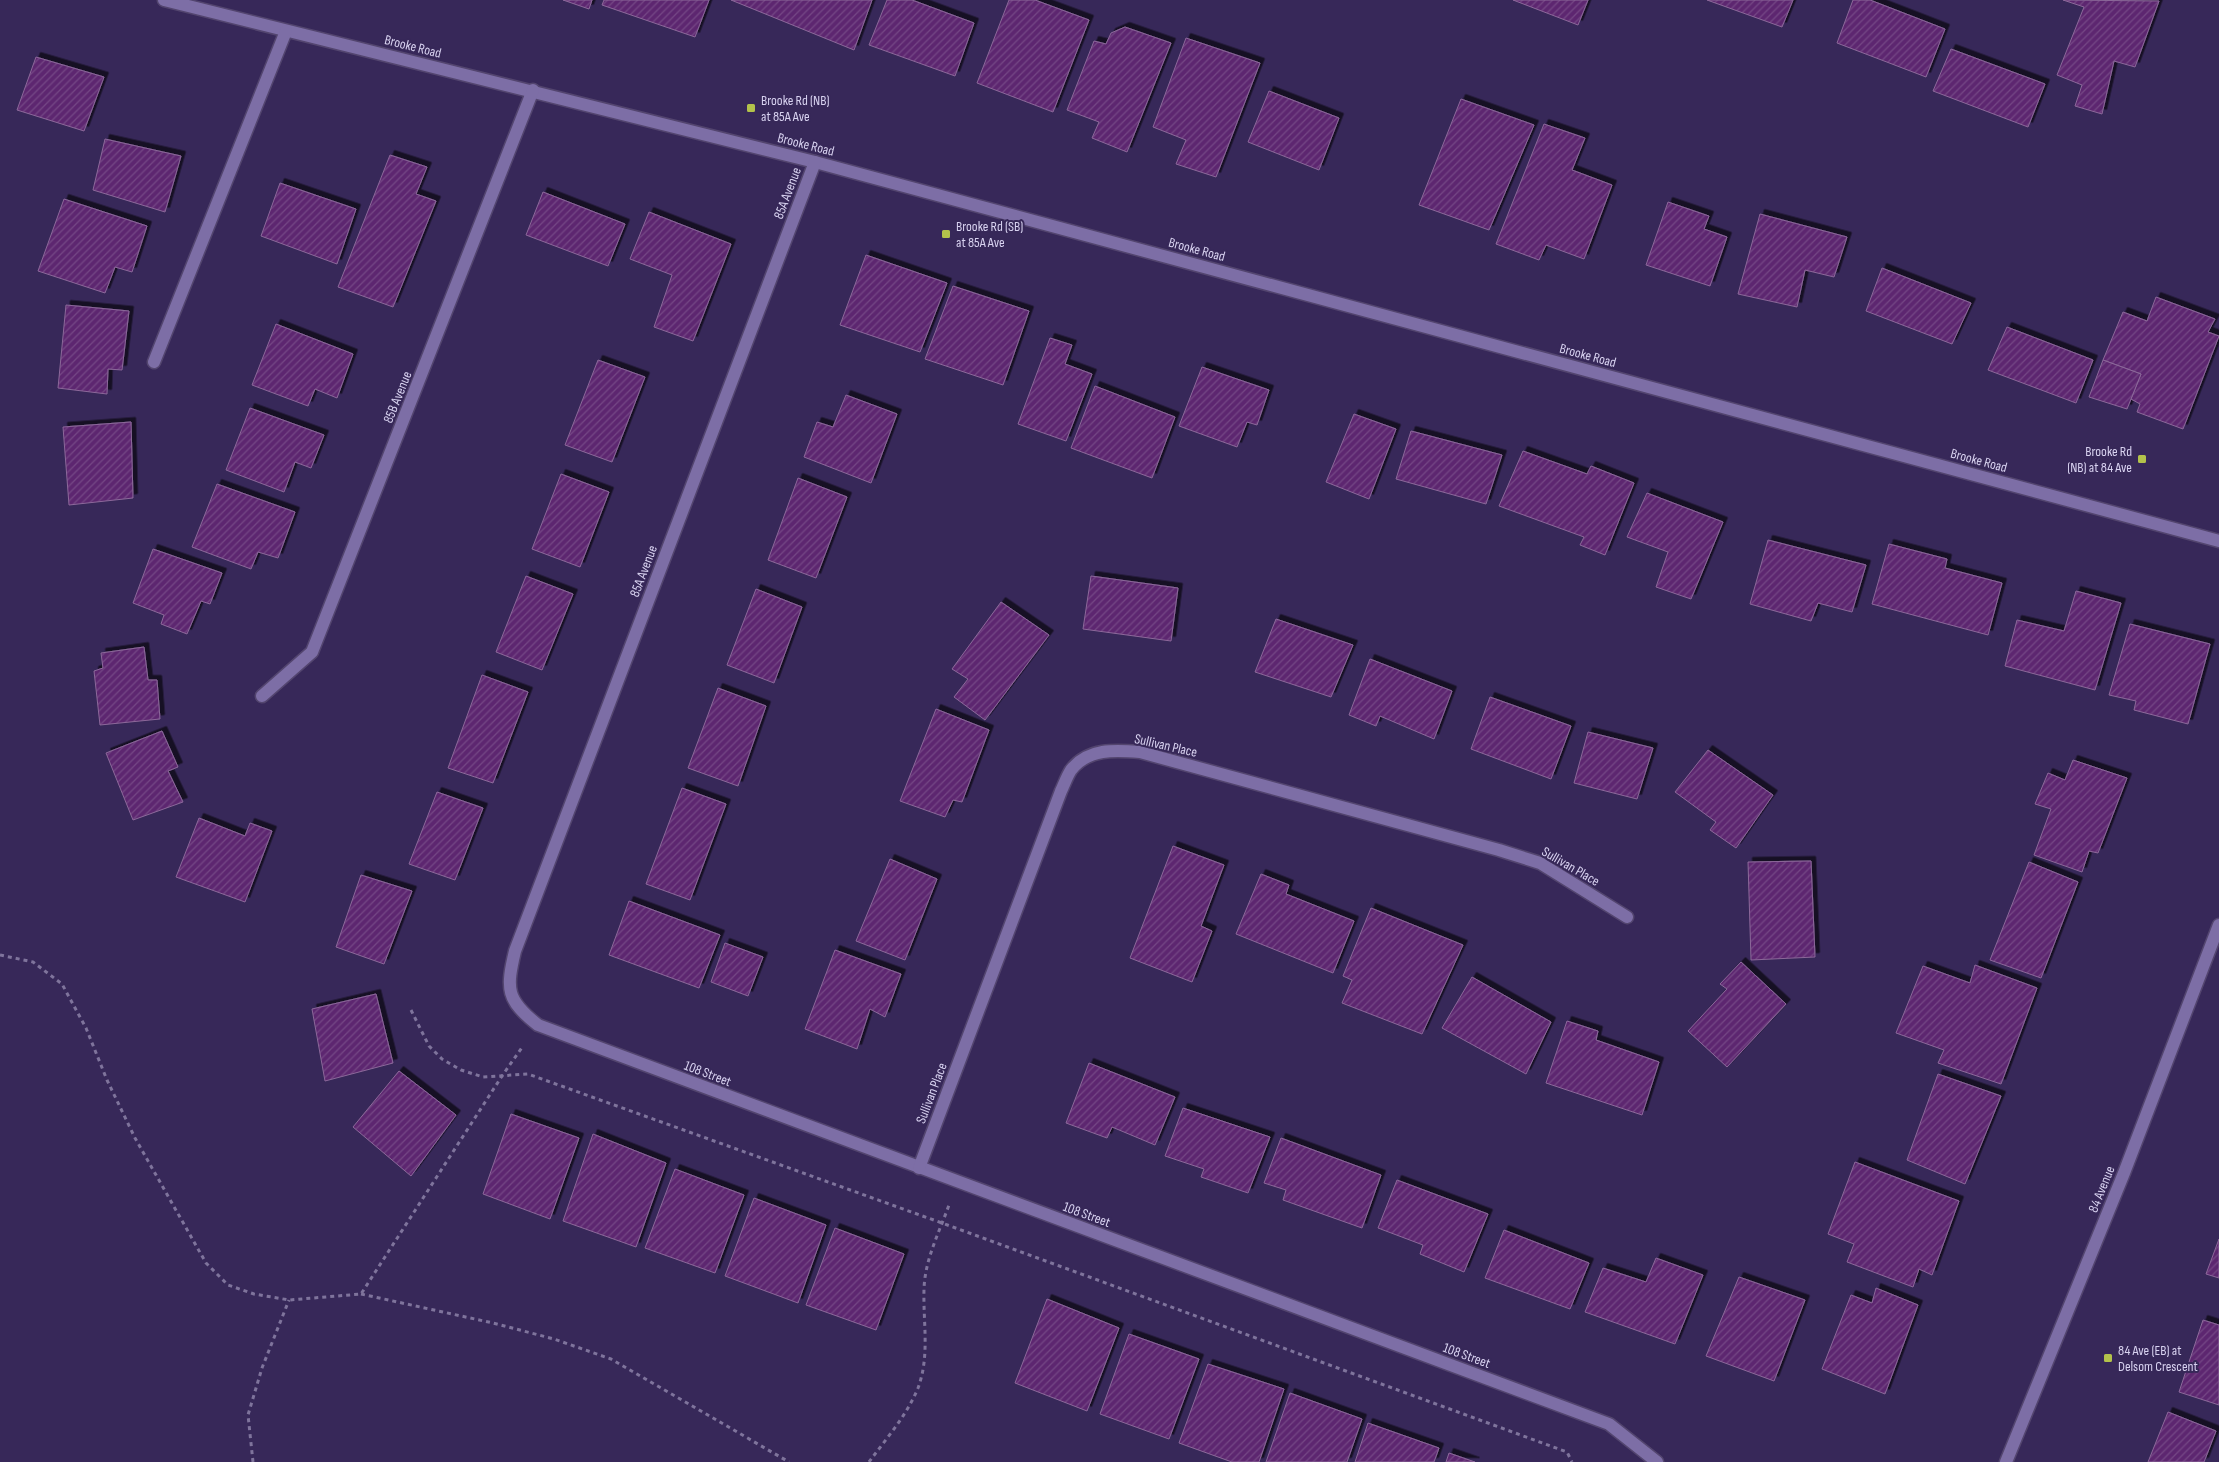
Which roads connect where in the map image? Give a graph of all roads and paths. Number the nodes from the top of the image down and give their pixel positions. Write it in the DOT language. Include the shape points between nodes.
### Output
graph roads {
  1 [pos="164,0"];
  2 [pos="286,31"];
  3 [pos="532,90"];
  4 [pos="815,162"];
  5 [pos="154,362"];
  6 [pos="2219,540"];
  7 [pos="262,696"];
  8 [pos="1627,917"];
  9 [pos="2219,926"];
  10 [pos="0,955"];
  11 [pos="510,994"];
  12 [pos="411,1010"];
  13 [pos="538,1025"];
  14 [pos="502,1076"];
  15 [pos="919,1168"];
  16 [pos="942,1223"];
  17 [pos="361,1294"];
  18 [pos="289,1300"];
  19 [pos="253,1462"];
  20 [pos="789,1462"];
  21 [pos="869,1462"];
  22 [pos="1572,1462"];
  23 [pos="1657,1462"];
  24 [pos="2006,1462"];
  1 -- 2 [label="street, Brooke Road"];
  2 -- 3 [label="street, Brooke Road"];
  2 -- 5 [label="street"];
  3 -- 4 [label="street, Brooke Road"];
  3 -- 7 [label="street, 85B Avenue" via="312,652"];
  4 -- 6 [label="street, Brooke Road"];
  4 -- 11 [label="street, 85A Avenue" via="525,923 510,973"];
  8 -- 15 [label="street, Sullivan Place" via="1540,863 1499,850 1140,752 1098,752 1072,770 1060,791"];
  9 -- 24 [label="street, 84 Avenue"];
  10 -- 18 [label="path" via="33,962 62,984 86,1028 135,1138 206,1262 228,1286"];
  11 -- 13 [label="street, 108 Street" via="521,1012"];
  12 -- 14 [label="path" via="429,1046 442,1060 483,1077"];
  13 -- 14 [label="path"];
  13 -- 15 [label="street, 108 Street"];
  14 -- 16 [label="path" via="528,1074"];
  14 -- 17 [label="path"];
  15 -- 23 [label="street, 108 Street" via="1609,1424"];
  16 -- 21 [label="path" via="927,1262 925,1356 918,1387 908,1409"];
  16 -- 22 [label="path" via="1567,1452"];
  17 -- 18 [label="path"];
  17 -- 20 [label="path" via="493,1323 611,1359"];
  18 -- 19 [label="path" via="262,1368 248,1415"];
}
